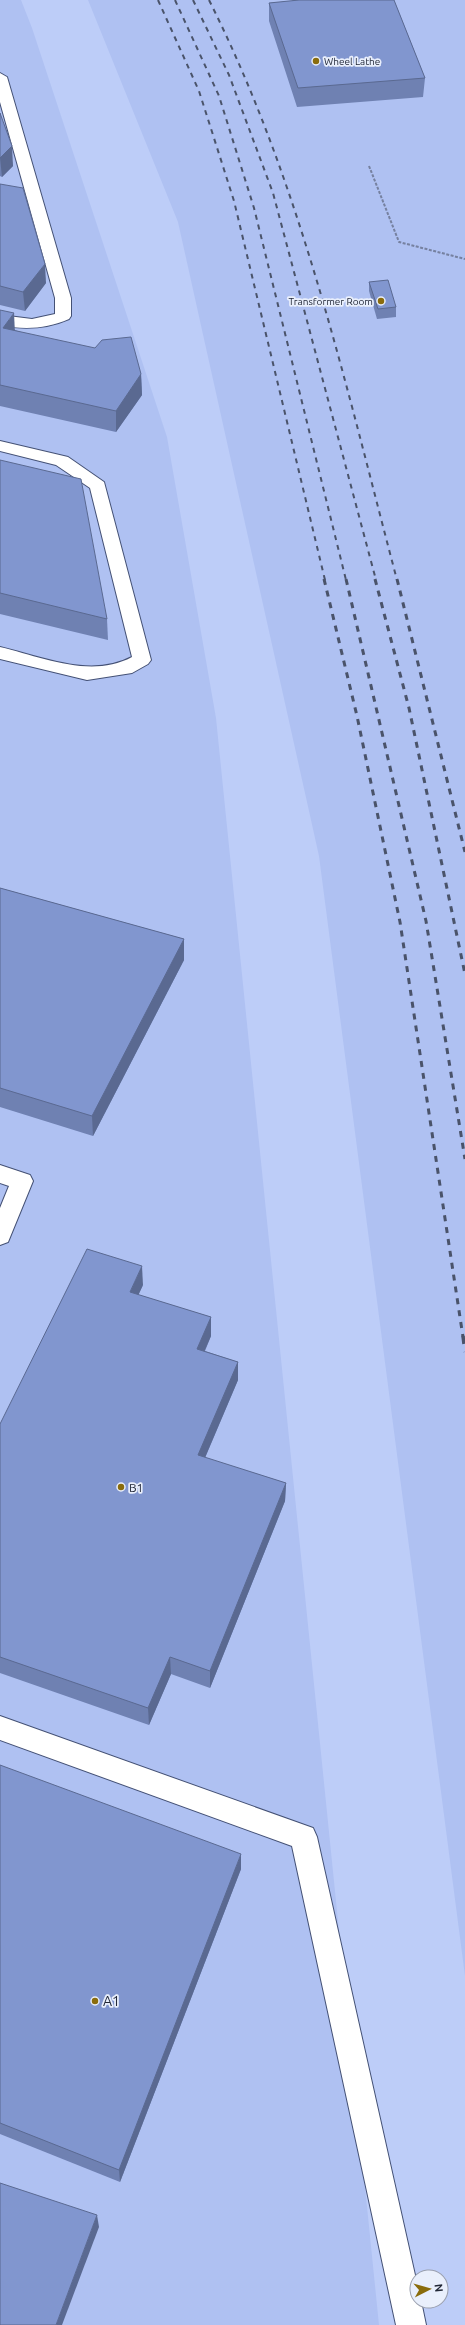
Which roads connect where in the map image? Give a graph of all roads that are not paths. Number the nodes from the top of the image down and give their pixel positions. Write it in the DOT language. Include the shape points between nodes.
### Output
graph roads {
  1 [pos="0,77"];
  2 [pos="3,100"];
  3 [pos="0,320"];
  4 [pos="0,446"];
  5 [pos="0,653"];
  6 [pos="0,1174"];
  7 [pos="0,1236"];
  8 [pos="0,1728"];
  9 [pos="411,2325"];
  1 -- 2 [label="lane"];
  2 -- 3 [label="lane" via="27,193 63,298 63,316 50,322 20,325"];
  4 -- 5 [label="lane" via="62,460 98,486 142,660 125,668 87,674"];
  6 -- 7 [label="lane" via="22,1181"];
  8 -- 9 [label="lane" via="304,1837"];
}
